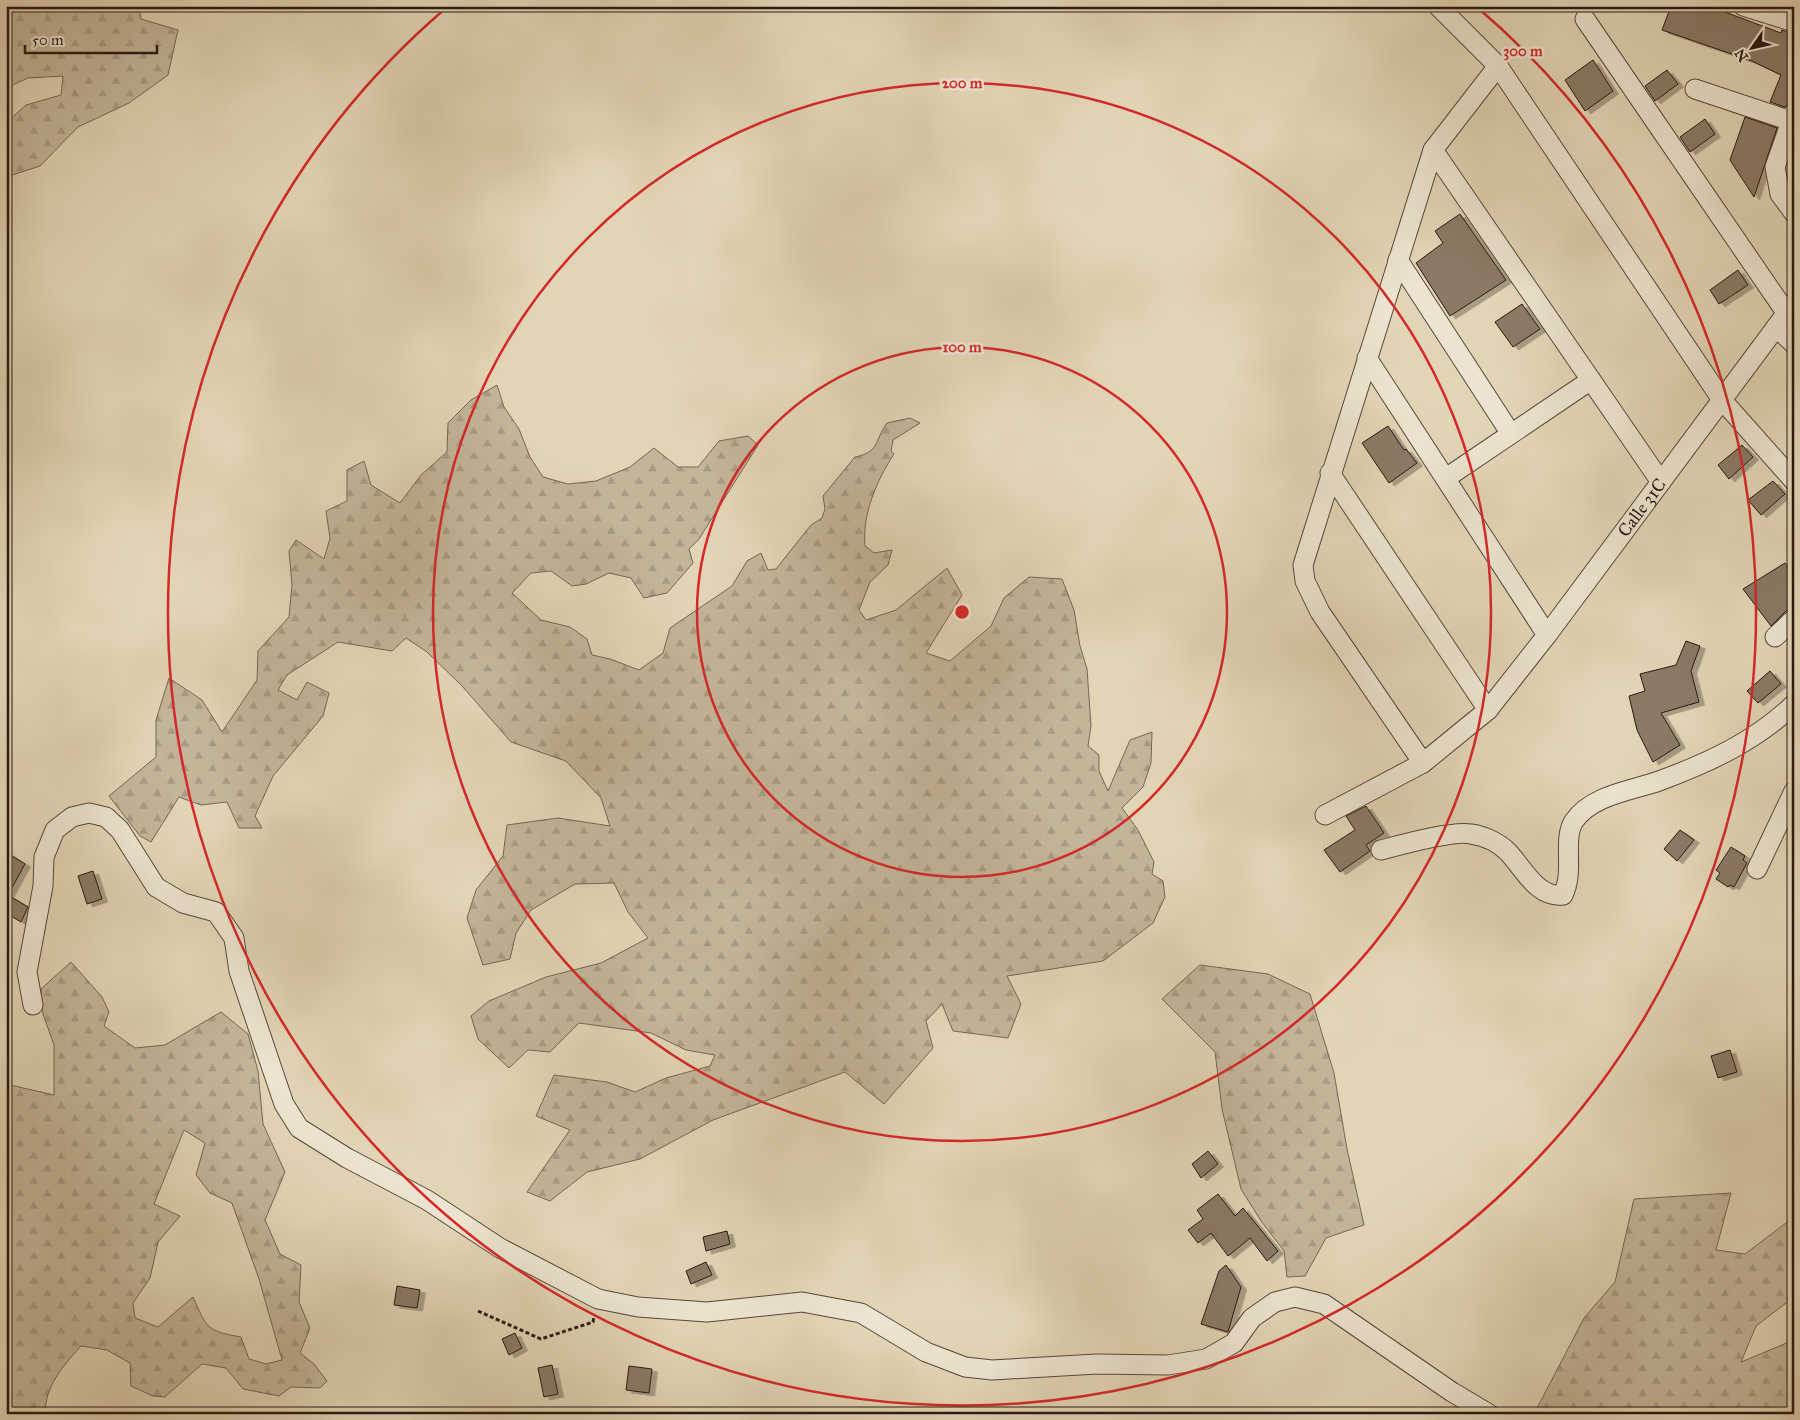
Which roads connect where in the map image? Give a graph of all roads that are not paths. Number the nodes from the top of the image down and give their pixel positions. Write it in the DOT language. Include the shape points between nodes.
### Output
graph roads {
  1 [pos="1438,6"];
  2 [pos="1743,6"];
  3 [pos="1585,19"];
  4 [pos="1794,22"];
  5 [pos="1498,66"];
  6 [pos="1695,88"];
  7 [pos="1792,117"];
  8 [pos="1433,150"];
  9 [pos="1794,213"];
  10 [pos="1398,260"];
  11 [pos="1786,315"];
  12 [pos="1794,344"];
  13 [pos="1368,358"];
  14 [pos="1590,380"];
  15 [pos="1722,400"];
  16 [pos="1511,434"];
  17 [pos="1330,472"];
  18 [pos="1446,478"];
  19 [pos="1794,481"];
  20 [pos="1661,482"];
  21 [pos="1794,619"];
  22 [pos="1547,635"];
  23 [pos="1775,637"];
  24 [pos="1794,704"];
  25 [pos="1488,710"];
  26 [pos="1423,763"];
  27 [pos="1794,791"];
  28 [pos="1325,815"];
  29 [pos="1381,850"];
  30 [pos="1757,869"];
  31 [pos="33,1005"];
  32 [pos="1489,1414"];
  1 -- 5 [label="street"];
  2 -- 4 [label="street"];
  3 -- 11 [label="street"];
  5 -- 8 [label="street"];
  5 -- 15 [label="street"];
  6 -- 7 [label="street"];
  7 -- 9 [label="street" via="1775,167 1780,194"];
  8 -- 10 [label="street"];
  8 -- 14 [label="street"];
  10 -- 13 [label="street"];
  10 -- 16 [label="street"];
  11 -- 12 [label="street"];
  11 -- 15 [label="street, Calle 31C"];
  13 -- 17 [label="street"];
  13 -- 18 [label="street"];
  14 -- 16 [label="street"];
  14 -- 20 [label="street"];
  15 -- 19 [label="street"];
  15 -- 20 [label="street, Calle 31C"];
  16 -- 18 [label="street"];
  17 -- 25 [label="street"];
  17 -- 26 [label="street" via="1303,565 1305,581 1320,612"];
  18 -- 22 [label="street"];
  20 -- 22 [label="street, Calle 31C"];
  21 -- 23 [label="street"];
  22 -- 25 [label="street, Calle 31C"];
  24 -- 29 [label="street" via="1745,743 1658,782 1588,808 1574,821 1568,834 1568,886 1563,895 1552,896 1536,886 1508,852 1495,842 1470,833"];
  25 -- 26 [label="street, Calle 31C"];
  26 -- 28 [label="street, Calle 31C"];
  27 -- 30 [label="street"];
  31 -- 32 [label="street" via="28,972 43,886 44,857 55,830 72,817 89,813 106,816 120,830 156,887 183,903 216,912 234,938 239,971 284,1104 299,1128 427,1200 500,1248 598,1298 638,1308 707,1312 802,1302 861,1314 926,1352 965,1367 992,1370 1097,1364 1168,1366 1206,1359 1234,1343 1252,1318 1275,1302 1295,1297 1324,1304"];
}
